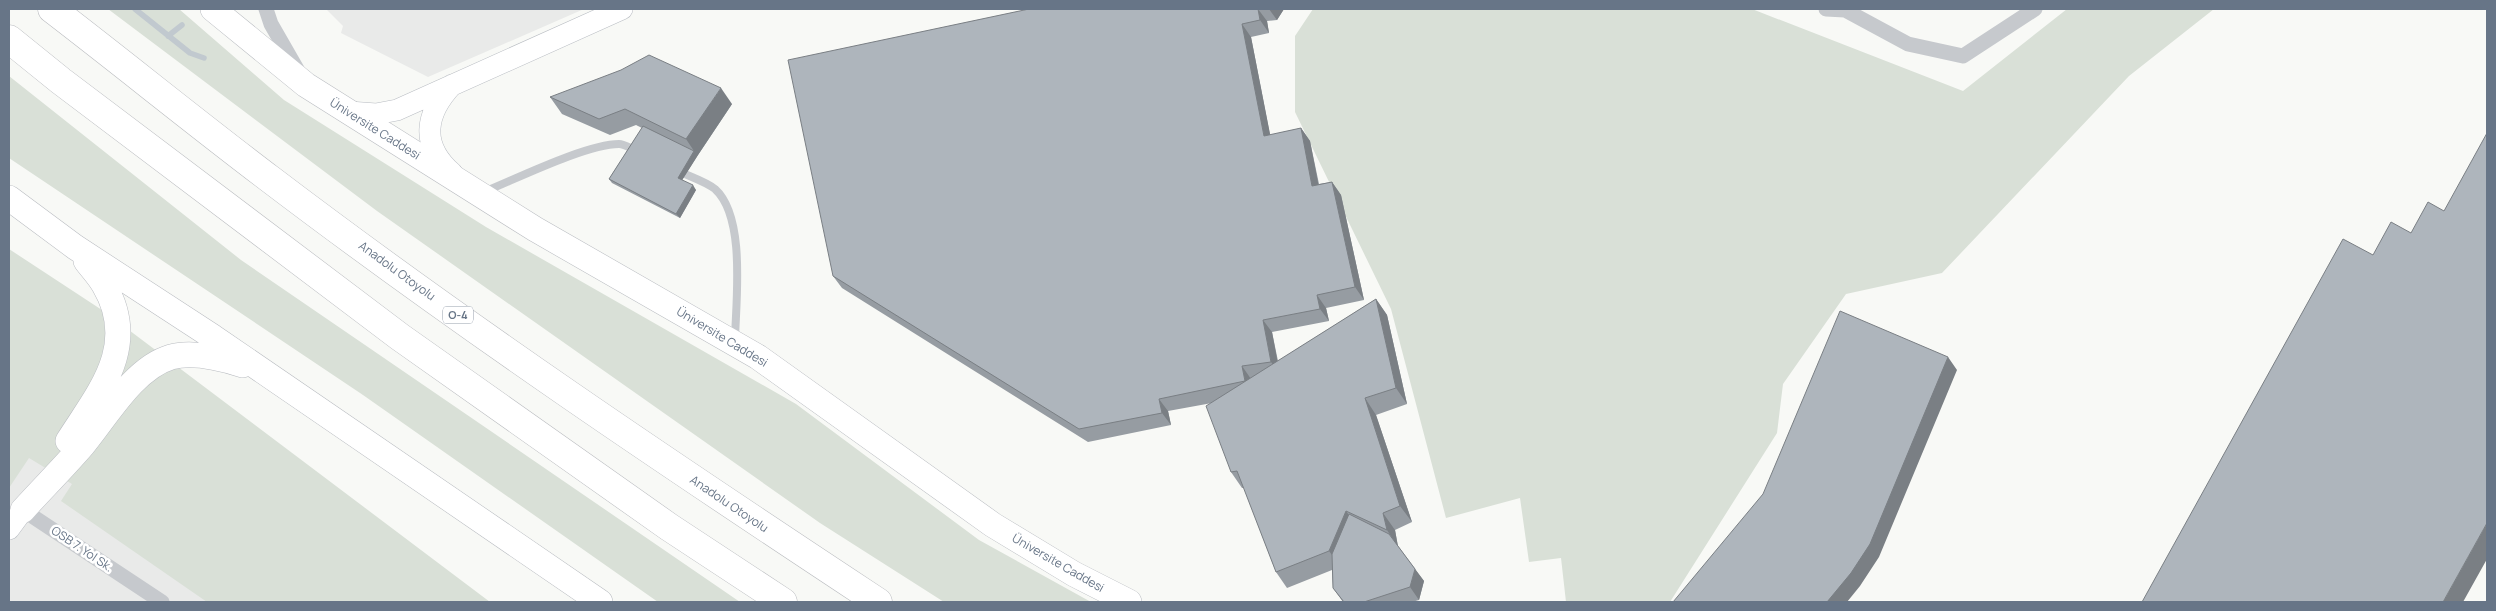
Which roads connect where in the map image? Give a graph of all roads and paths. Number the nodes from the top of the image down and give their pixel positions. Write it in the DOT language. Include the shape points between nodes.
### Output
graph roads {
  1 [pos="52,9"];
  2 [pos="213,9"];
  3 [pos="266,9"];
  4 [pos="622,9"];
  5 [pos="1826,9"];
  6 [pos="2034,9"];
  7 [pos="9,39"];
  8 [pos="454,83"];
  9 [pos="306,85"];
  10 [pos="349,112"];
  11 [pos="646,156"];
  12 [pos="672,168"];
  13 [pos="472,189"];
  14 [pos="9,198"];
  15 [pos="75,247"];
  16 [pos="735,344"];
  17 [pos="264,372"];
  18 [pos="24,510"];
  19 [pos="9,530"];
  20 [pos="162,602"];
  21 [pos="600,602"];
  22 [pos="783,602"];
  23 [pos="878,602"];
  24 [pos="1129,602"];
  1 -- 23 [label="highway, Anadolu Otoyolu / O-4" via="270,179 402,275 692,479"];
  2 -- 9 [label="main road, Üniversite Caddesi"];
  3 -- 9 [label="street" via="271,24"];
  4 -- 8 [label="street"];
  5 -- 6 [label="street" via="1845,10 1908,44 1963,56"];
  7 -- 22 [label="highway" via="400,337 661,521"];
  8 -- 10 [label="street" via="397,110 376,114"];
  8 -- 13 [label="street" via="438,101 432,115 431,145 441,164"];
  9 -- 10 [label="main road, Üniversite Caddesi"];
  10 -- 13 [label="main road, Üniversite Caddesi"];
  11 -- 13 [label="lane" via="620,143"];
  12 -- 16 [label="lane" via="715,189 732,216 738,258"];
  13 -- 16 [label="main road, Üniversite Caddesi"];
  14 -- 15 [label="main road"];
  15 -- 17 [label="main road"];
  15 -- 18 [label="main road" via="105,285 119,333 116,352 112,372 100,394"];
  16 -- 24 [label="main road, Üniversite Caddesi" via="813,395 992,525 1074,574"];
  17 -- 18 [label="main road" via="191,355 172,357 155,364 140,374 82,446"];
  17 -- 21 [label="main road"];
  18 -- 19 [label="street"];
  18 -- 20 [label="street, OSB 7. Yol Sk."];
}
